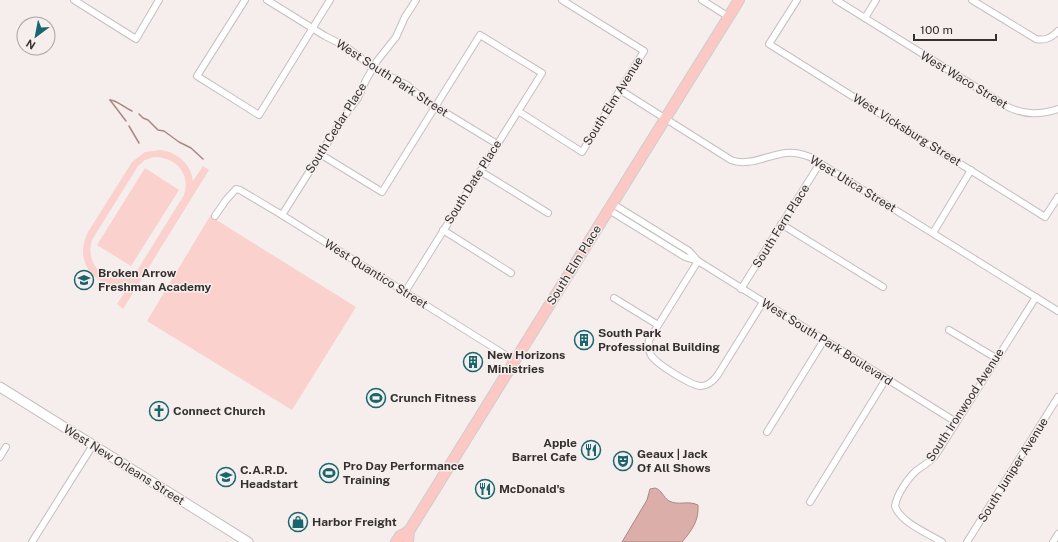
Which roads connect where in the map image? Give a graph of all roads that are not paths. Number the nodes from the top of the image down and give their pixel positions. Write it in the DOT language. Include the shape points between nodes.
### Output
graph roads {
  1 [pos="74,0"];
  2 [pos="160,0"];
  3 [pos="245,0"];
  4 [pos="267,0"];
  5 [pos="330,0"];
  6 [pos="416,0"];
  7 [pos="562,0"];
  8 [pos="702,0"];
  9 [pos="740,0"];
  10 [pos="797,0"];
  11 [pos="836,0"];
  12 [pos="876,0"];
  13 [pos="972,0"];
  14 [pos="729,17"];
  15 [pos="865,18"];
  16 [pos="313,29"];
  17 [pos="1058,31"];
  18 [pos="374,67"];
  19 [pos="620,90"];
  20 [pos="435,106"];
  21 [pos="1058,109"];
  22 [pos="518,112"];
  23 [pos="666,119"];
  24 [pos="497,144"];
  25 [pos="320,154"];
  26 [pos="820,163"];
  27 [pos="971,170"];
  28 [pos="480,171"];
  29 [pos="1058,197"];
  30 [pos="611,207"];
  31 [pos="548,213"];
  32 [pos="282,215"];
  33 [pos="215,216"];
  34 [pos="781,224"];
  35 [pos="443,230"];
  36 [pos="933,233"];
  37 [pos="698,261"];
  38 [pos="511,273"];
  39 [pos="883,287"];
  40 [pos="742,289"];
  41 [pos="405,292"];
  42 [pos="1036,297"];
  43 [pos="614,298"];
  44 [pos="763,302"];
  45 [pos="1058,311"];
  46 [pos="658,325"];
  47 [pos="949,330"];
  48 [pos="824,340"];
  49 [pos="996,358"];
  50 [pos="515,361"];
  51 [pos="886,379"];
  52 [pos="0,387"];
  53 [pos="1058,397"];
  54 [pos="956,422"];
  55 [pos="767,432"];
  56 [pos="93,445"];
  57 [pos="6,447"];
  58 [pos="0,457"];
  59 [pos="810,502"];
  60 [pos="409,531"];
  61 [pos="1058,534"];
  62 [pos="32,542"];
  63 [pos="248,542"];
  64 [pos="396,542"];
  65 [pos="408,542"];
  66 [pos="942,542"];
  67 [pos="967,542"];
  68 [pos="1053,542"];
  1 -- 2 [label="street" via="136,39"];
  3 -- 16 [label="street" via="197,76 259,115"];
  4 -- 16 [label="street, West South Park Street"];
  5 -- 16 [label="street"];
  6 -- 18 [label="street, South Cedar Place" via="396,37"];
  7 -- 19 [label="street, South Elm Avenue" via="644,51"];
  8 -- 14 [label="street"];
  9 -- 14 [label="main road, South Elm Place"];
  10 -- 27 [label="street, West Vicksburg Street" via="769,44"];
  11 -- 15 [label="street, West Waco Street"];
  12 -- 15 [label="street"];
  13 -- 17 [label="street" via="1031,37 1047,39"];
  14 -- 23 [label="main road, South Elm Place"];
  15 -- 21 [label="street, West Waco Street" via="1008,107 1032,114"];
  16 -- 18 [label="street, West South Park Street" via="345,46"];
  18 -- 20 [label="street, West South Park Street" via="402,82"];
  18 -- 25 [label="street, South Cedar Place" via="358,98 344,115"];
  19 -- 22 [label="street, South Elm Avenue" via="582,152"];
  19 -- 23 [label="street, West Utica Street"];
  20 -- 22 [label="street, South Date Place" via="480,35 542,73"];
  20 -- 24 [label="street, West South Park Street"];
  20 -- 25 [label="street" via="382,192"];
  22 -- 24 [label="street, South Date Place"];
  23 -- 26 [label="street, West Utica Street" via="736,162 791,153 803,154"];
  23 -- 30 [label="main road, South Elm Place"];
  24 -- 28 [label="street, South Date Place"];
  25 -- 32 [label="street, South Cedar Place"];
  26 -- 34 [label="street, South Fern Place"];
  26 -- 36 [label="street, West Utica Street"];
  27 -- 29 [label="street, West Vicksburg Street" via="1045,217"];
  27 -- 36 [label="street"];
  28 -- 31 [label="street"];
  28 -- 35 [label="street, South Date Place"];
  30 -- 37 [label="street, West South Park Boulevard" via="685,257"];
  30 -- 50 [label="main road, South Elm Place"];
  32 -- 33 [label="street, West Quantico Street" via="236,189"];
  32 -- 41 [label="street, West Quantico Street"];
  34 -- 39 [label="street"];
  34 -- 40 [label="street, South Fern Place"];
  35 -- 38 [label="street"];
  35 -- 41 [label="street, South Date Place"];
  36 -- 42 [label="street, West Utica Street"];
  37 -- 40 [label="street, West South Park Boulevard"];
  37 -- 46 [label="street"];
  40 -- 44 [label="street, West South Park Boulevard"];
  41 -- 50 [label="street, West Quantico Street"];
  42 -- 45 [label="street, West Utica Street"];
  42 -- 49 [label="street, South Ironwood Avenue"];
  43 -- 46 [label="street"];
  44 -- 46 [label="street" via="717,376 708,384 701,386 694,385 657,362 650,353 649,340"];
  44 -- 48 [label="street, West South Park Boulevard"];
  47 -- 49 [label="street"];
  48 -- 51 [label="street, West South Park Boulevard"];
  48 -- 55 [label="street"];
  49 -- 54 [label="street, South Ironwood Avenue"];
  50 -- 60 [label="main road, South Elm Place"];
  51 -- 54 [label="street, West South Park Boulevard"];
  51 -- 59 [label="street"];
  52 -- 56 [label="main road, West New Orleans Street"];
  53 -- 67 [label="street, South Juniper Avenue"];
  54 -- 66 [label="street, South Ironwood Avenue" via="931,461 908,480 895,506 899,515 908,522"];
  56 -- 62 [label="street"];
  56 -- 63 [label="main road, West New Orleans Street"];
  57 -- 58 [label="street"];
  60 -- 64 [label="main road, South Elm Place"];
  60 -- 65 [label="main road, South Elm Place"];
  61 -- 68 [label="street"];
}
